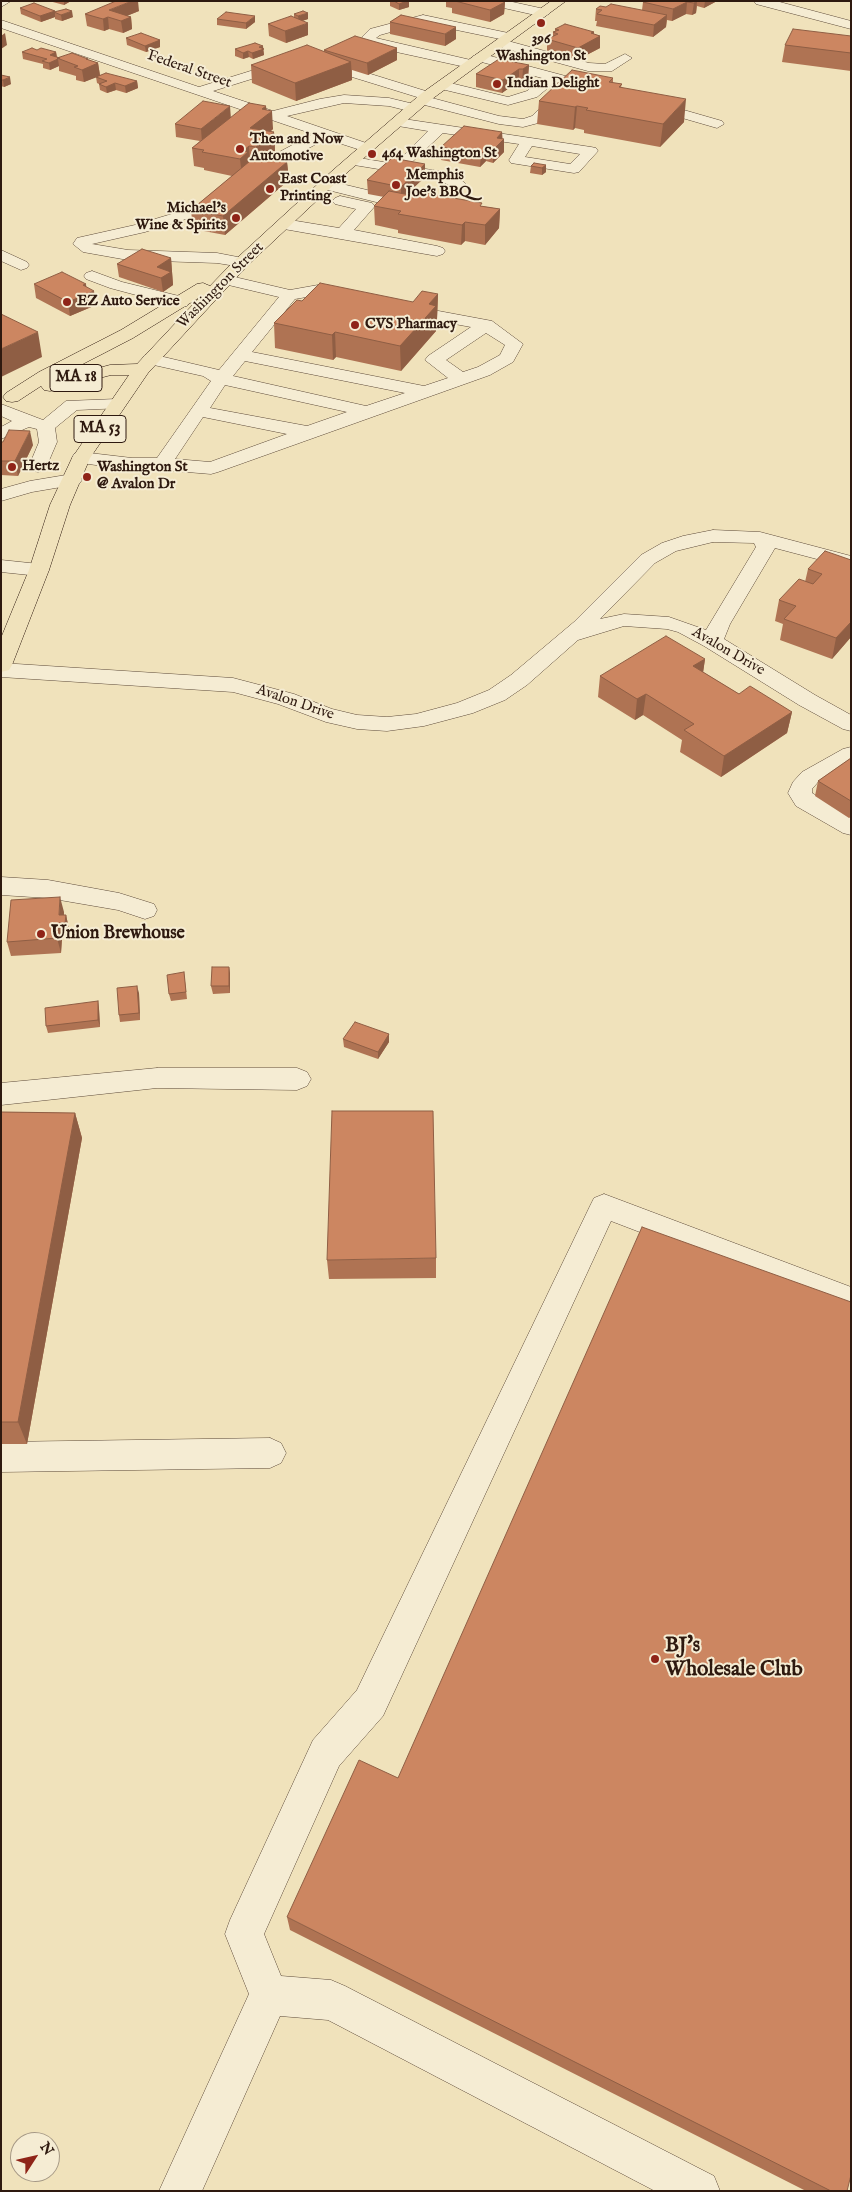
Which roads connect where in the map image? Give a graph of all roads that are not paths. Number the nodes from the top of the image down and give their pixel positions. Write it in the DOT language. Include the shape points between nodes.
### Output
graph roads {
  1 [pos="5,1"];
  2 [pos="490,1"];
  3 [pos="560,1"];
  4 [pos="760,1"];
  5 [pos="1,3"];
  6 [pos="544,13"];
  7 [pos="1,24"];
  8 [pos="851,25"];
  9 [pos="505,40"];
  10 [pos="625,58"];
  11 [pos="474,61"];
  12 [pos="552,77"];
  13 [pos="580,84"];
  14 [pos="442,85"];
  15 [pos="199,91"];
  16 [pos="608,92"];
  17 [pos="635,100"];
  18 [pos="420,101"];
  19 [pos="272,116"];
  20 [pos="397,122"];
  21 [pos="717,124"];
  22 [pos="440,128"];
  23 [pos="324,134"];
  24 [pos="528,141"];
  25 [pos="367,148"];
  26 [pos="352,160"];
  27 [pos="406,160"];
  28 [pos="319,190"];
  29 [pos="284,224"];
  30 [pos="343,232"];
  31 [pos="437,251"];
  32 [pos="1,255"];
  33 [pos="242,262"];
  34 [pos="1,274"];
  35 [pos="92,276"];
  36 [pos="226,280"];
  37 [pos="290,295"];
  38 [pos="365,301"];
  39 [pos="181,302"];
  40 [pos="384,305"];
  41 [pos="486,325"];
  42 [pos="242,355"];
  43 [pos="146,364"];
  44 [pos="61,367"];
  45 [pos="221,379"];
  46 [pos="462,379"];
  47 [pos="426,391"];
  48 [pos="5,403"];
  49 [pos="118,404"];
  50 [pos="199,411"];
  51 [pos="368,412"];
  52 [pos="27,421"];
  53 [pos="46,426"];
  54 [pos="308,432"];
  55 [pos="1,434"];
  56 [pos="82,458"];
  57 [pos="163,464"];
  58 [pos="38,466"];
  59 [pos="72,480"];
  60 [pos="1,495"];
  61 [pos="760,538"];
  62 [pos="851,562"];
  63 [pos="1,566"];
  64 [pos="39,570"];
  65 [pos="566,639"];
  66 [pos="712,641"];
  67 [pos="1,666"];
  68 [pos="1,670"];
  69 [pos="851,724"];
  70 [pos="851,754"];
  71 [pos="851,827"];
  72 [pos="1,886"];
  73 [pos="145,910"];
  74 [pos="297,1079"];
  75 [pos="1,1094"];
  76 [pos="851,1300"];
  77 [pos="270,1453"];
  78 [pos="1,1457"];
  79 [pos="269,1995"];
  80 [pos="180,2191"];
  81 [pos="699,2191"];
  1 -- 5 [label="street"];
  2 -- 6 [label="street"];
  3 -- 6 [label="main road, Washington Street / MA 53"];
  4 -- 8 [label="street"];
  6 -- 9 [label="main road, Washington Street / MA 53"];
  7 -- 15 [label="street, Federal Street"];
  9 -- 10 [label="street" via="588,68 607,68"];
  9 -- 11 [label="main road, Washington Street / MA 53"];
  9 -- 11 [label="street" via="423,19 375,32 368,37 383,45"];
  11 -- 12 [label="street"];
  11 -- 14 [label="main road, Washington Street / MA 53"];
  12 -- 13 [label="street"];
  12 -- 14 [label="street" via="532,94 508,101"];
  13 -- 16 [label="street"];
  13 -- 18 [label="street" via="537,119 523,123"];
  14 -- 18 [label="main road, Washington Street / MA 53"];
  15 -- 18 [label="street" via="310,60"];
  15 -- 19 [label="street, Federal Street"];
  17 -- 21 [label="street"];
  18 -- 19 [label="street" via="344,99"];
  18 -- 20 [label="main road, Washington Street / MA 53"];
  19 -- 23 [label="street, Federal Street"];
  20 -- 22 [label="street"];
  20 -- 25 [label="main road, Washington Street / MA 53"];
  22 -- 24 [label="street"];
  22 -- 27 [label="street"];
  23 -- 25 [label="street, Federal Street"];
  23 -- 33 [label="street" via="266,164 224,198 200,210 139,229 83,241 82,244 89,249 128,255"];
  25 -- 26 [label="main road, Washington Street / MA 53"];
  26 -- 28 [label="main road, Washington Street / MA 53"];
  26 -- 28 [label="street" via="450,178 458,184 442,201 429,206"];
  28 -- 29 [label="main road, Washington Street / MA 53"];
  28 -- 30 [label="street" via="367,206"];
  29 -- 30 [label="street"];
  29 -- 33 [label="main road, Washington Street / MA 53"];
  30 -- 31 [label="street"];
  32 -- 34 [label="street" via="21,265"];
  33 -- 36 [label="main road, Washington Street / MA 53"];
  33 -- 39 [label="main road"];
  35 -- 39 [label="street"];
  36 -- 37 [label="street"];
  36 -- 43 [label="main road, Washington Street / MA 53"];
  37 -- 38 [label="street" via="318,290"];
  37 -- 42 [label="street"];
  39 -- 44 [label="main road"];
  40 -- 41 [label="street"];
  41 -- 46 [label="street" via="434,360"];
  41 -- 46 [label="street" via="514,344 507,358"];
  42 -- 45 [label="street"];
  42 -- 47 [label="street"];
  43 -- 44 [label="main road, MA 18" via="99,359"];
  43 -- 45 [label="street" via="200,383"];
  43 -- 48 [label="main road, MA 18" via="92,374"];
  43 -- 49 [label="main road, Washington Street / MA 53"];
  44 -- 48 [label="main road, MA 18"];
  45 -- 50 [label="street"];
  45 -- 51 [label="street"];
  46 -- 47 [label="street"];
  47 -- 51 [label="street"];
  48 -- 52 [label="street"];
  49 -- 53 [label="street" via="72,405"];
  49 -- 56 [label="main road, Washington Street / MA 53"];
  50 -- 54 [label="street"];
  50 -- 57 [label="street"];
  51 -- 54 [label="street"];
  52 -- 53 [label="street"];
  52 -- 55 [label="street"];
  53 -- 58 [label="street" via="48,442"];
  54 -- 57 [label="street" via="210,468"];
  56 -- 57 [label="street"];
  56 -- 59 [label="main road, Washington Street / MA 53"];
  59 -- 60 [label="street"];
  59 -- 64 [label="main road, Washington Street / MA 53" via="60,504"];
  61 -- 62 [label="street, Avalon Drive"];
  61 -- 65 [label="street, Avalon Drive" via="714,536 669,548 637,568 614,595"];
  61 -- 66 [label="street" via="766,547"];
  63 -- 64 [label="street"];
  64 -- 67 [label="main road, Washington Street / MA 53"];
  65 -- 66 [label="street, Avalon Drive" via="605,624 645,620 685,628"];
  65 -- 68 [label="street, Avalon Drive" via="519,680 473,706 416,722 386,724 326,715 286,699 233,684"];
  66 -- 69 [label="street, Avalon Drive"];
  70 -- 71 [label="street" via="810,777 801,787 800,794 804,800"];
  72 -- 73 [label="street" via="48,889"];
  74 -- 75 [label="street" via="157,1078"];
  76 -- 79 [label="street" via="604,1206 370,1703 326,1753 244,1934"];
  77 -- 78 [label="street"];
  79 -- 80 [label="street"];
  79 -- 81 [label="street" via="331,2000"];
}
